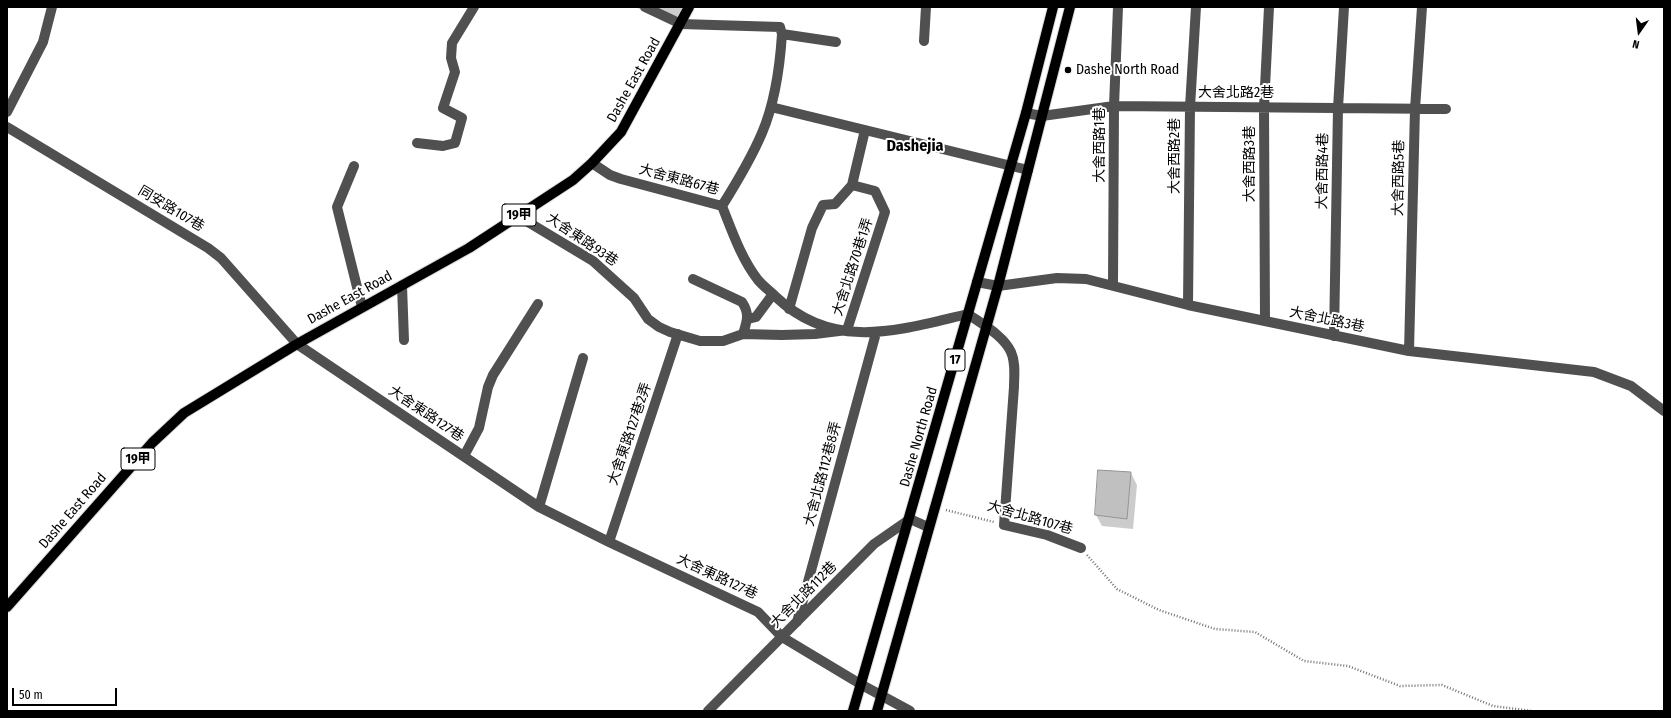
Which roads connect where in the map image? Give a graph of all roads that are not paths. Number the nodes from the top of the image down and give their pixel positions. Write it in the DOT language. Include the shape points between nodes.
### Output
graph roads {
  1 [pos="52,7"];
  2 [pos="474,7"];
  3 [pos="646,7"];
  4 [pos="689,7"];
  5 [pos="926,7"];
  6 [pos="1053,7"];
  7 [pos="1070,7"];
  8 [pos="1118,7"];
  9 [pos="1196,7"];
  10 [pos="1269,7"];
  11 [pos="1344,7"];
  12 [pos="1422,7"];
  13 [pos="681,24"];
  14 [pos="782,34"];
  15 [pos="924,41"];
  16 [pos="836,42"];
  17 [pos="1114,106"];
  18 [pos="771,107"];
  19 [pos="1190,107"];
  20 [pos="1264,107"];
  21 [pos="1338,108"];
  22 [pos="1415,109"];
  23 [pos="1446,109"];
  24 [pos="7,112"];
  25 [pos="1026,113"];
  26 [pos="1042,116"];
  27 [pos="7,127"];
  28 [pos="865,130"];
  29 [pos="417,143"];
  30 [pos="592,164"];
  31 [pos="1011,165"];
  32 [pos="354,166"];
  33 [pos="1028,170"];
  34 [pos="852,185"];
  35 [pos="722,206"];
  36 [pos="518,216"];
  37 [pos="693,279"];
  38 [pos="977,282"];
  39 [pos="1113,284"];
  40 [pos="402,286"];
  41 [pos="998,286"];
  42 [pos="773,294"];
  43 [pos="538,304"];
  44 [pos="1188,305"];
  45 [pos="362,307"];
  46 [pos="789,310"];
  47 [pos="968,314"];
  48 [pos="748,319"];
  49 [pos="1265,321"];
  50 [pos="986,327"];
  51 [pos="847,330"];
  52 [pos="876,333"];
  53 [pos="678,334"];
  54 [pos="743,334"];
  55 [pos="1334,336"];
  56 [pos="404,340"];
  57 [pos="297,344"];
  58 [pos="1409,350"];
  59 [pos="583,358"];
  60 [pos="1664,411"];
  61 [pos="464,456"];
  62 [pos="539,507"];
  63 [pos="910,519"];
  64 [pos="928,527"];
  65 [pos="609,542"];
  66 [pos="1081,548"];
  67 [pos="7,607"];
  68 [pos="797,622"];
  69 [pos="782,637"];
  70 [pos="862,685"];
  71 [pos="882,695"];
  72 [pos="708,711"];
  73 [pos="853,711"];
  74 [pos="877,711"];
  75 [pos="910,711"];
  1 -- 24 [label="street" via="43,42"];
  2 -- 29 [label="street" via="452,43 451,58 455,72 443,108 462,118 455,143 443,146"];
  3 -- 13 [label="street"];
  4 -- 13 [label="main road, Dashe East Road / 19甲"];
  5 -- 15 [label="street"];
  6 -- 25 [label="main road, Dashe North Road / 17"];
  7 -- 26 [label="main road, 17"];
  8 -- 17 [label="street, 大舍西路1巷"];
  9 -- 19 [label="street, 大舍西路2巷"];
  10 -- 20 [label="street, 大舍西路3巷"];
  11 -- 21 [label="street, 大舍西路4巷"];
  12 -- 22 [label="street, 大舍西路5巷"];
  13 -- 14 [label="street" via="780,27"];
  13 -- 30 [label="main road, Dashe East Road / 19甲" via="621,132"];
  14 -- 16 [label="street"];
  14 -- 18 [label="street, 大舍東路67巷"];
  17 -- 19 [label="street, 大舍北路2巷"];
  17 -- 26 [label="street, 大舍北路2巷"];
  17 -- 39 [label="street, 大舍西路1巷"];
  18 -- 28 [label="street"];
  18 -- 35 [label="street, 大舍東路67巷" via="763,132 745,170"];
  19 -- 20 [label="street, 大舍北路2巷"];
  19 -- 44 [label="street, 大舍西路2巷"];
  20 -- 21 [label="street, 大舍北路2巷"];
  20 -- 49 [label="street, 大舍西路3巷"];
  21 -- 22 [label="street, 大舍北路2巷"];
  21 -- 55 [label="street, 大舍西路4巷"];
  22 -- 23 [label="street, 大舍北路2巷"];
  22 -- 58 [label="street, 大舍西路5巷"];
  25 -- 26 [label="street, 大舍北路2巷"];
  25 -- 31 [label="main road, Dashe North Road / 17"];
  26 -- 33 [label="main road, 17"];
  27 -- 57 [label="street, 同安路107巷" via="221,258"];
  28 -- 31 [label="street"];
  28 -- 34 [label="street"];
  30 -- 35 [label="street, 大舍東路67巷" via="621,179"];
  30 -- 36 [label="main road, Dashe East Road / 19甲" via="573,180"];
  31 -- 33 [label="street"];
  31 -- 38 [label="main road, Dashe North Road / 17"];
  32 -- 45 [label="street" via="337,207"];
  33 -- 41 [label="main road, 17"];
  34 -- 46 [label="street" via="835,204 822,206 812,228"];
  34 -- 51 [label="street, 大舍北路70巷1弄" via="876,191 885,212"];
  35 -- 42 [label="street" via="741,252 758,280"];
  36 -- 40 [label="main road, Dashe East Road / 19甲" via="469,248"];
  36 -- 53 [label="street, 大舍東路93巷" via="593,261 634,298 648,319 660,328"];
  37 -- 48 [label="street" via="742,302 747,309"];
  38 -- 41 [label="street, 大舍北路3巷"];
  38 -- 47 [label="main road, Dashe North Road / 17"];
  39 -- 41 [label="street, 大舍北路3巷" via="1086,278 1057,278"];
  39 -- 44 [label="street, 大舍北路3巷"];
  40 -- 45 [label="main road, Dashe East Road / 19甲"];
  40 -- 56 [label="street"];
  41 -- 50 [label="main road, 17"];
  42 -- 46 [label="street"];
  42 -- 48 [label="street" via="756,317"];
  43 -- 61 [label="street" via="493,375 479,428"];
  44 -- 49 [label="street, 大舍北路3巷"];
  45 -- 57 [label="main road, Dashe East Road / 19甲"];
  46 -- 51 [label="street" via="826,328"];
  47 -- 50 [label="street"];
  47 -- 52 [label="street"];
  47 -- 63 [label="main road, Dashe North Road / 17"];
  48 -- 54 [label="street"];
  49 -- 55 [label="street, 大舍北路3巷"];
  50 -- 64 [label="main road, 17"];
  50 -- 66 [label="street, 大舍北路107巷" via="1003,341 1011,352 1014,364 1004,524 1047,535"];
  51 -- 52 [label="street"];
  51 -- 54 [label="street, 大舍東路93巷" via="788,335"];
  52 -- 68 [label="street, 大舍北路112巷8弄"];
  53 -- 54 [label="street, 大舍東路93巷" via="700,341 723,341"];
  53 -- 65 [label="street, 大舍東路127巷2弄"];
  55 -- 58 [label="street, 大舍北路3巷"];
  57 -- 61 [label="street, 大舍東路127巷"];
  57 -- 67 [label="main road, Dashe East Road / 19甲" via="184,413 167,427"];
  58 -- 60 [label="street, 大舍北路3巷" via="1594,372 1631,386"];
  59 -- 62 [label="street"];
  61 -- 62 [label="street, 大舍東路127巷"];
  62 -- 65 [label="street, 大舍東路127巷"];
  63 -- 64 [label="street"];
  63 -- 68 [label="street, 大舍北路112巷" via="874,544"];
  63 -- 70 [label="main road, Dashe North Road / 17"];
  64 -- 71 [label="main road, 17"];
  65 -- 69 [label="street, 大舍東路127巷" via="758,612"];
  68 -- 69 [label="street, 大舍北路112巷"];
  69 -- 70 [label="street, 大舍東路127巷"];
  69 -- 72 [label="street, 大舍北路112巷"];
  70 -- 71 [label="street, 大舍東路127巷"];
  70 -- 73 [label="main road, Dashe North Road / 17"];
  71 -- 74 [label="main road, 17"];
  71 -- 75 [label="street, 大舍東路127巷"];
}
